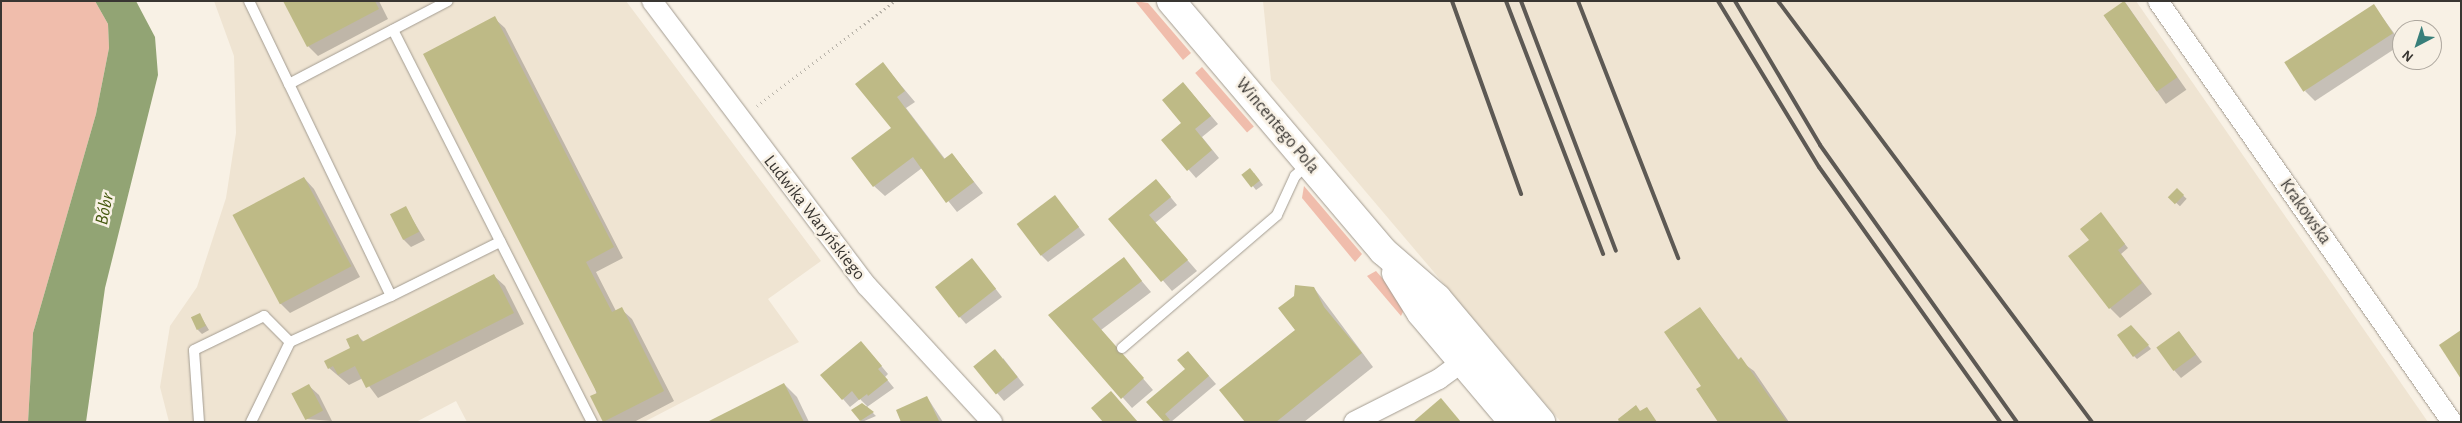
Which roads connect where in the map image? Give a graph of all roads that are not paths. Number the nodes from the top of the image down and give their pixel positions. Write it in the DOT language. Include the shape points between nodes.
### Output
graph roads {
  1 [pos="249,1"];
  2 [pos="448,1"];
  3 [pos="652,1"];
  4 [pos="1171,1"];
  5 [pos="2158,1"];
  6 [pos="393,30"];
  7 [pos="289,84"];
  8 [pos="1308,164"];
  9 [pos="500,242"];
  10 [pos="1383,251"];
  11 [pos="391,296"];
  12 [pos="290,342"];
  13 [pos="1122,348"];
  14 [pos="1462,362"];
  15 [pos="1493,364"];
  16 [pos="199,422"];
  17 [pos="251,422"];
  18 [pos="592,422"];
  19 [pos="992,422"];
  20 [pos="1354,422"];
  21 [pos="1513,422"];
  22 [pos="1541,422"];
  23 [pos="2452,422"];
  1 -- 7 [label="lane"];
  2 -- 6 [label="lane"];
  3 -- 19 [label="street, Ludwika Waryńskiego" via="867,286"];
  4 -- 8 [label="street, Wincentego Pola"];
  5 -- 23 [label="street, Krakowska"];
  6 -- 7 [label="lane"];
  6 -- 9 [label="lane"];
  7 -- 11 [label="lane"];
  8 -- 10 [label="street, Wincentego Pola"];
  8 -- 13 [label="lane" via="1295,176 1277,215"];
  9 -- 11 [label="lane"];
  9 -- 18 [label="lane"];
  10 -- 14 [label="street, Wincentego Pola" via="1421,313"];
  10 -- 15 [label="street, Wincentego Pola" via="1437,298"];
  11 -- 12 [label="lane"];
  12 -- 16 [label="lane" via="264,316 194,350"];
  12 -- 17 [label="lane"];
  14 -- 15 [label="street" via="1482,360"];
  14 -- 20 [label="street" via="1439,379"];
  14 -- 21 [label="street, Wincentego Pola"];
  15 -- 22 [label="street, Wincentego Pola"];
}
